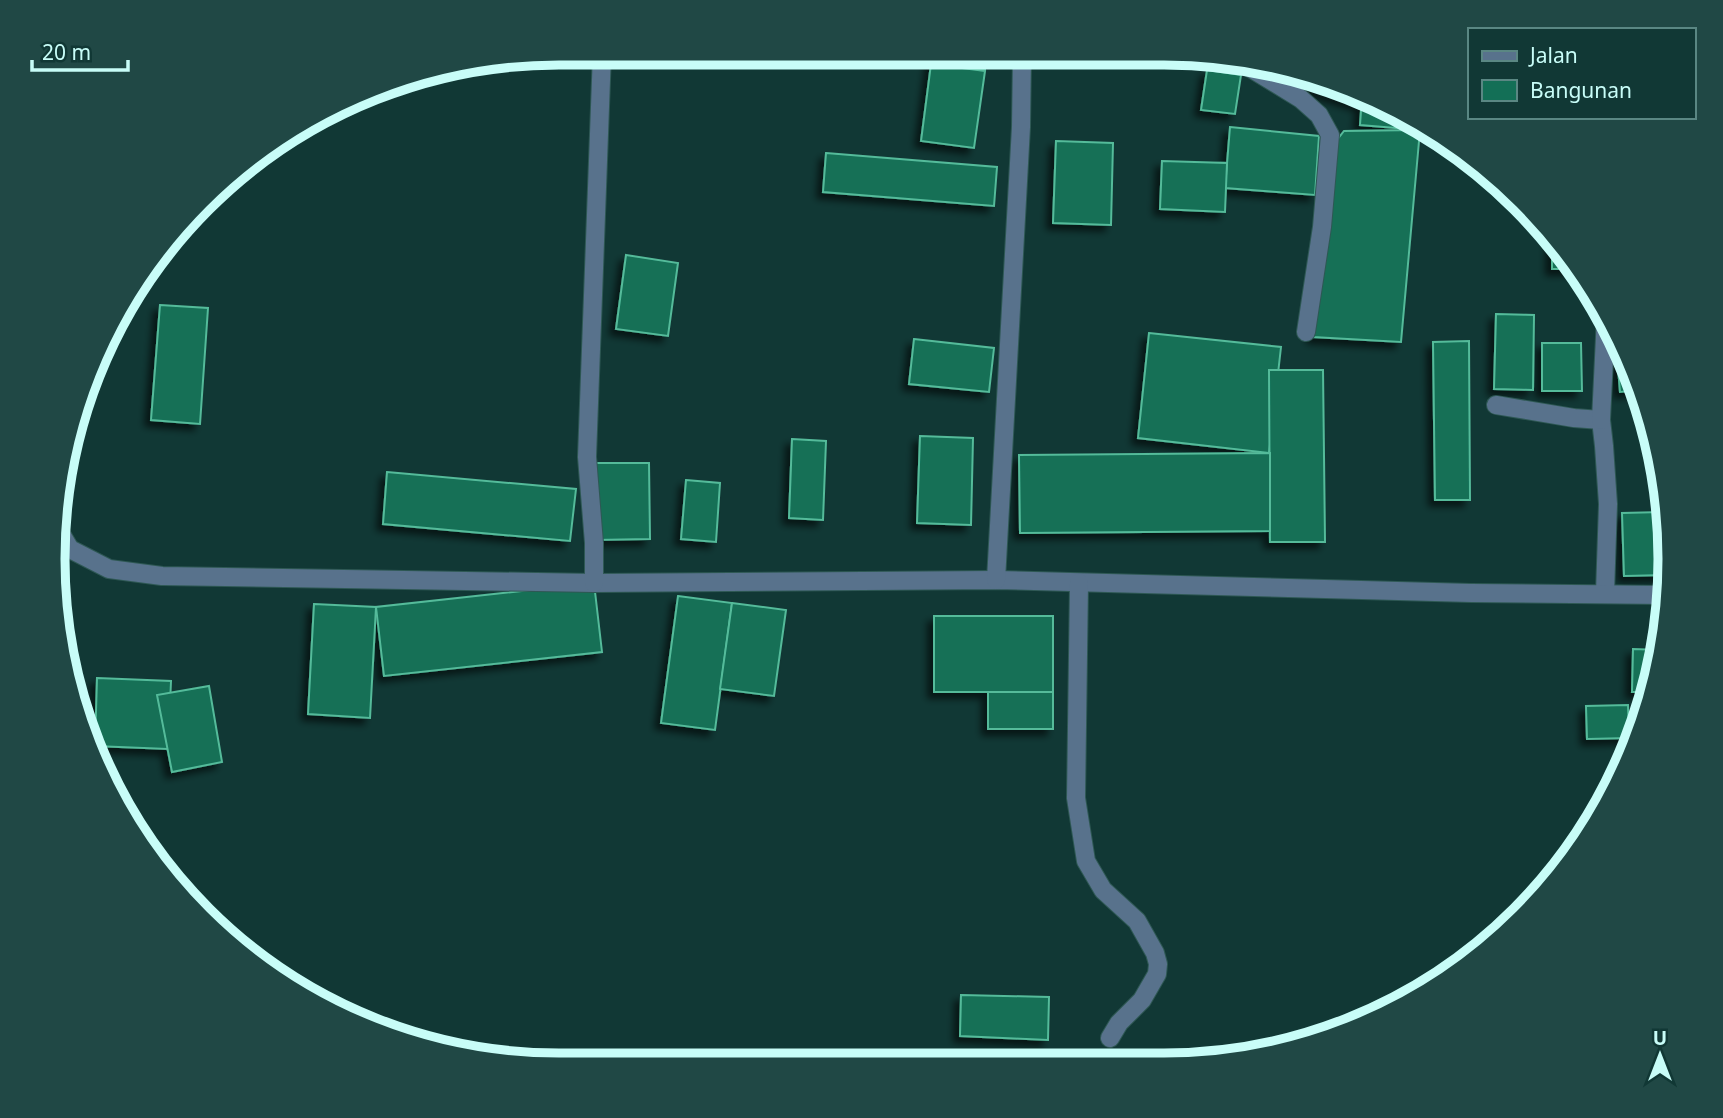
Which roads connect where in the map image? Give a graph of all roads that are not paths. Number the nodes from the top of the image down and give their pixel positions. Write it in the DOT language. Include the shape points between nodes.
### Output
graph roads {
  1 [pos="602,65"];
  2 [pos="1022,65"];
  3 [pos="1260,74"];
  4 [pos="1306,332"];
  5 [pos="1605,336"];
  6 [pos="1496,405"];
  7 [pos="1601,421"];
  8 [pos="66,541"];
  9 [pos="996,580"];
  10 [pos="594,583"];
  11 [pos="1079,583"];
  12 [pos="1605,593"];
  13 [pos="1657,595"];
  14 [pos="1110,1038"];
  1 -- 10 [label="street" via="587,457"];
  2 -- 9 [label="street"];
  3 -- 4 [label="street" via="1301,99 1319,115 1330,135"];
  5 -- 7 [label="street"];
  6 -- 7 [label="street"];
  7 -- 12 [label="street" via="1608,504"];
  8 -- 10 [label="street" via="70,549 109,569 162,576"];
  9 -- 10 [label="street"];
  9 -- 11 [label="street"];
  11 -- 12 [label="street"];
  11 -- 14 [label="street" via="1076,798 1086,861 1103,890 1137,921 1158,964 1142,1000"];
  12 -- 13 [label="street"];
}
